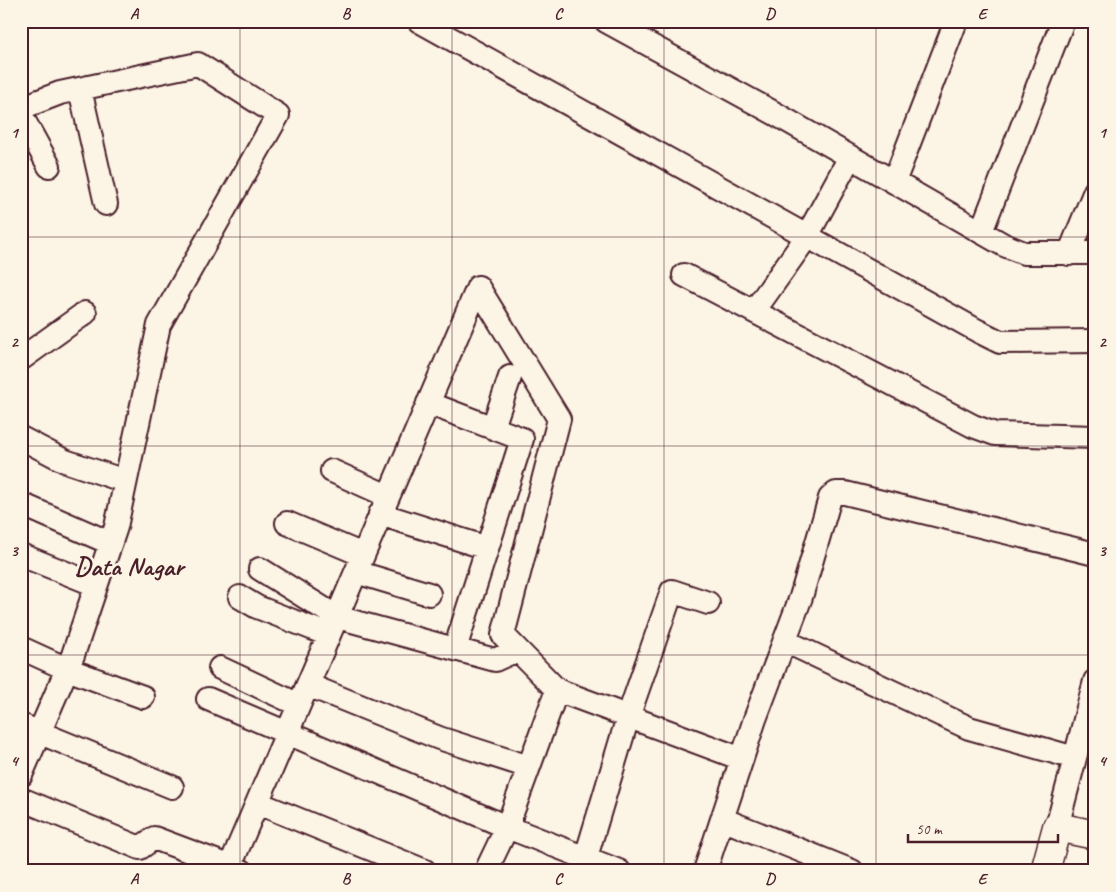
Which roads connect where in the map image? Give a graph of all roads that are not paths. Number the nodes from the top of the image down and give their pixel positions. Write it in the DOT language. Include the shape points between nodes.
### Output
graph roads {
  1 [pos="418,21"];
  2 [pos="606,21"];
  3 [pos="956,21"];
  4 [pos="1063,21"];
  5 [pos="80,89"];
  6 [pos="21,108"];
  7 [pos="21,115"];
  8 [pos="850,157"];
  9 [pos="49,166"];
  10 [pos="894,182"];
  11 [pos="1095,191"];
  12 [pos="106,204"];
  13 [pos="980,232"];
  14 [pos="806,238"];
  15 [pos="1095,253"];
  16 [pos="1069,254"];
  17 [pos="684,275"];
  18 [pos="754,311"];
  19 [pos="85,313"];
  20 [pos="1095,341"];
  21 [pos="21,359"];
  22 [pos="510,377"];
  23 [pos="428,402"];
  24 [pos="493,427"];
  25 [pos="1095,436"];
  26 [pos="21,438"];
  27 [pos="332,471"];
  28 [pos="126,481"];
  29 [pos="21,504"];
  30 [pos="384,505"];
  31 [pos="287,523"];
  32 [pos="110,543"];
  33 [pos="487,548"];
  34 [pos="1095,554"];
  35 [pos="21,555"];
  36 [pos="359,564"];
  37 [pos="260,569"];
  38 [pos="96,585"];
  39 [pos="429,594"];
  40 [pos="240,597"];
  41 [pos="708,603"];
  42 [pos="333,626"];
  43 [pos="784,641"];
  44 [pos="21,648"];
  45 [pos="455,649"];
  46 [pos="518,650"];
  47 [pos="220,668"];
  48 [pos="67,669"];
  49 [pos="1095,682"];
  50 [pos="557,690"];
  51 [pos="304,695"];
  52 [pos="143,697"];
  53 [pos="208,699"];
  54 [pos="628,717"];
  55 [pos="1089,725"];
  56 [pos="31,728"];
  57 [pos="287,733"];
  58 [pos="1075,758"];
  59 [pos="742,759"];
  60 [pos="529,767"];
  61 [pos="21,775"];
  62 [pos="172,787"];
  63 [pos="21,799"];
  64 [pos="258,803"];
  65 [pos="722,819"];
  66 [pos="1057,826"];
  67 [pos="507,827"];
  68 [pos="1095,835"];
  69 [pos="586,857"];
  70 [pos="828,866"];
  71 [pos="233,869"];
  72 [pos="425,871"];
  73 [pos="486,871"];
  74 [pos="619,871"];
  75 [pos="705,871"];
  76 [pos="852,871"];
  77 [pos="1045,871"];
  1 -- 14 [label="street"];
  2 -- 8 [label="street"];
  3 -- 10 [label="street"];
  4 -- 13 [label="street"];
  5 -- 6 [label="street"];
  5 -- 12 [label="street"];
  5 -- 28 [label="street" via="198,64 278,115 159,325"];
  7 -- 9 [label="street"];
  8 -- 10 [label="street"];
  8 -- 14 [label="street"];
  10 -- 13 [label="street"];
  11 -- 16 [label="street"];
  13 -- 16 [label="street" via="1024,253"];
  14 -- 18 [label="street"];
  14 -- 20 [label="street" via="1000,342"];
  15 -- 16 [label="street"];
  17 -- 18 [label="street"];
  18 -- 25 [label="street" via="973,426 995,434"];
  19 -- 21 [label="street"];
  22 -- 24 [label="street"];
  23 -- 24 [label="street"];
  23 -- 30 [label="street"];
  23 -- 46 [label="street" via="478,287 559,419 503,635"];
  24 -- 33 [label="street" via="522,439"];
  26 -- 28 [label="street" via="65,461"];
  27 -- 30 [label="street"];
  28 -- 32 [label="street"];
  29 -- 32 [label="street"];
  30 -- 33 [label="street"];
  30 -- 36 [label="street"];
  31 -- 36 [label="street"];
  32 -- 38 [label="street"];
  33 -- 45 [label="street"];
  34 -- 43 [label="street" via="836,493 830,498 802,597"];
  35 -- 38 [label="street"];
  36 -- 39 [label="street"];
  36 -- 42 [label="street"];
  37 -- 42 [label="street"];
  38 -- 48 [label="street"];
  40 -- 42 [label="street" via="257,607"];
  41 -- 54 [label="street" via="672,591"];
  42 -- 45 [label="street"];
  42 -- 51 [label="street"];
  43 -- 58 [label="street" via="969,728"];
  43 -- 59 [label="street"];
  44 -- 48 [label="street"];
  45 -- 46 [label="street" via="495,660"];
  46 -- 50 [label="street"];
  47 -- 51 [label="street"];
  48 -- 52 [label="street"];
  48 -- 56 [label="street"];
  49 -- 55 [label="street"];
  50 -- 54 [label="street"];
  50 -- 60 [label="street"];
  51 -- 57 [label="street"];
  51 -- 60 [label="street"];
  53 -- 57 [label="street"];
  54 -- 59 [label="street"];
  54 -- 69 [label="street"];
  55 -- 58 [label="street"];
  56 -- 61 [label="street"];
  56 -- 62 [label="street"];
  57 -- 64 [label="street"];
  57 -- 67 [label="street"];
  58 -- 66 [label="street"];
  59 -- 65 [label="street"];
  60 -- 67 [label="street"];
  63 -- 71 [label="street" via="140,848 154,838"];
  64 -- 71 [label="street"];
  64 -- 72 [label="street"];
  65 -- 70 [label="street"];
  65 -- 75 [label="street"];
  66 -- 68 [label="street"];
  66 -- 77 [label="street"];
  67 -- 69 [label="street"];
  67 -- 73 [label="street"];
  69 -- 74 [label="street"];
  70 -- 76 [label="street"];
}
